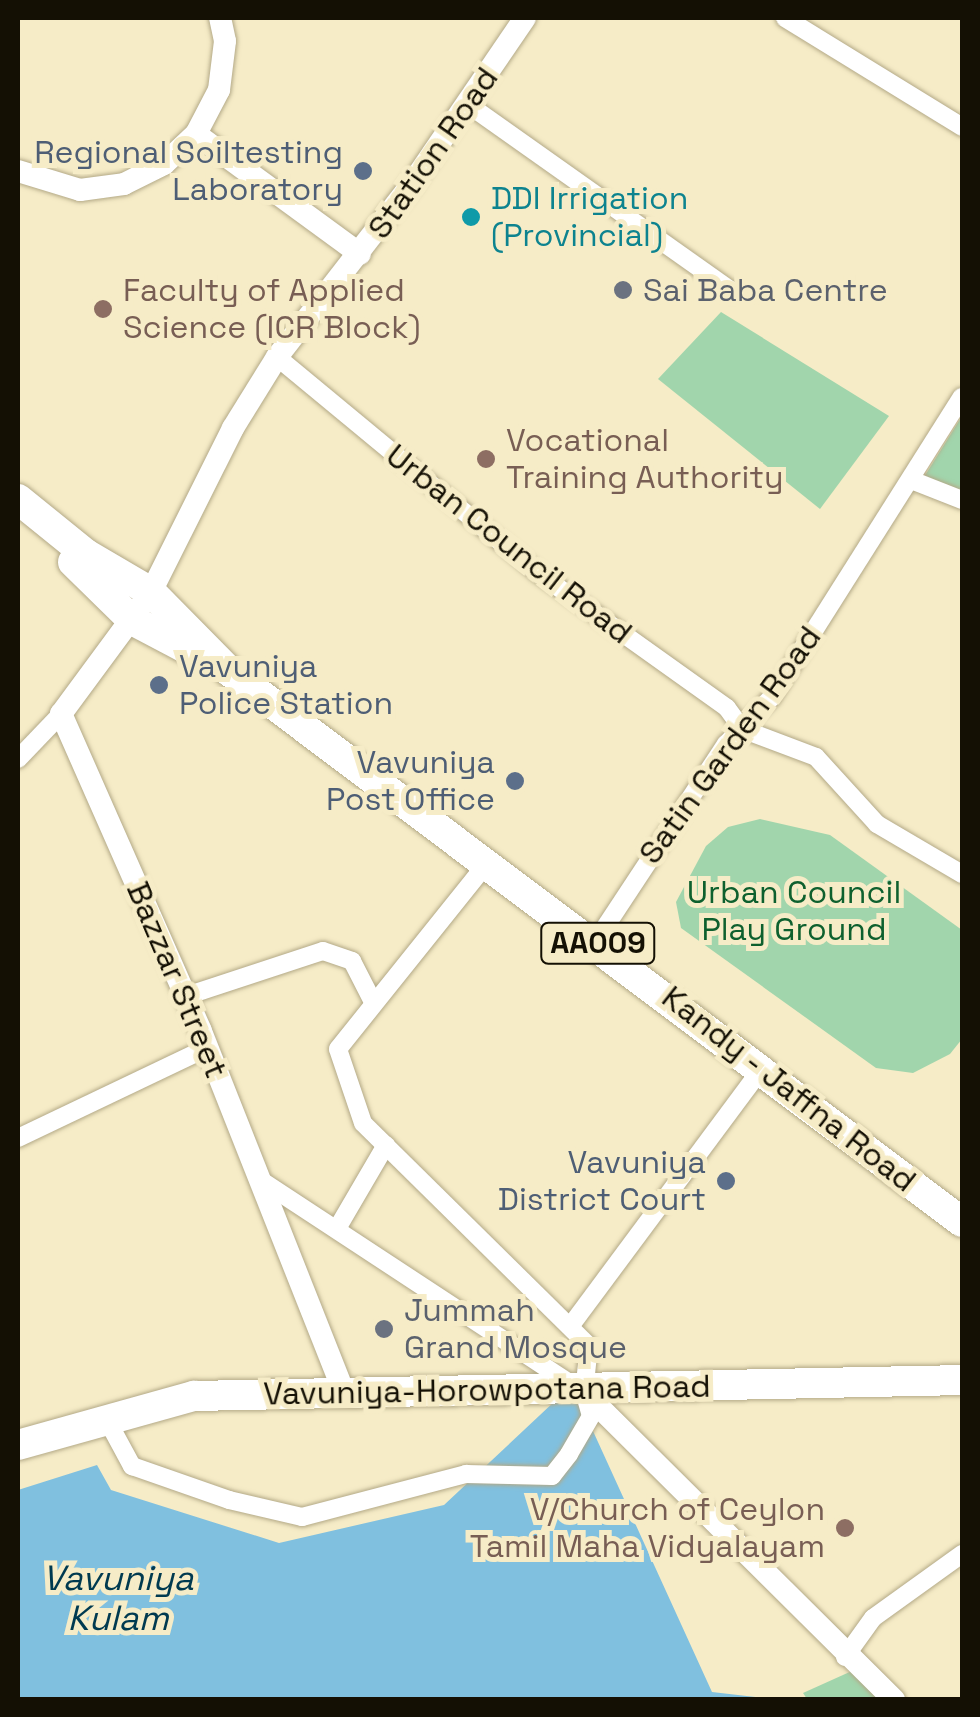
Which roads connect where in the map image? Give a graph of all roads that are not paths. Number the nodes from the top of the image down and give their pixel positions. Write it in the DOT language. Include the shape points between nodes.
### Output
graph roads {
  1 [pos="220,18"];
  2 [pos="525,18"];
  3 [pos="785,18"];
  4 [pos="469,105"];
  5 [pos="962,127"];
  6 [pos="196,134"];
  7 [pos="18,172"];
  8 [pos="360,254"];
  9 [pos="732,291"];
  10 [pos="277,357"];
  11 [pos="962,397"];
  12 [pos="911,480"];
  13 [pos="18,499"];
  14 [pos="962,500"];
  15 [pos="18,522"];
  16 [pos="151,592"];
  17 [pos="132,620"];
  18 [pos="229,671"];
  19 [pos="61,714"];
  20 [pos="742,729"];
  21 [pos="18,759"];
  22 [pos="486,864"];
  23 [pos="962,874"];
  24 [pos="596,940"];
  25 [pos="186,996"];
  26 [pos="374,1002"];
  27 [pos="208,1048"];
  28 [pos="762,1068"];
  29 [pos="18,1138"];
  30 [pos="386,1145"];
  31 [pos="262,1181"];
  32 [pos="962,1222"];
  33 [pos="338,1227"];
  34 [pos="572,1324"];
  35 [pos="962,1380"];
  36 [pos="578,1389"];
  37 [pos="343,1390"];
  38 [pos="106,1418"];
  39 [pos="18,1445"];
  40 [pos="962,1554"];
  41 [pos="844,1657"];
  42 [pos="894,1700"];
  1 -- 6 [label="main road" via="225,41 219,90"];
  2 -- 4 [label="main road, Station Road"];
  3 -- 5 [label="street"];
  4 -- 8 [label="main road, Station Road"];
  4 -- 9 [label="street"];
  6 -- 7 [label="main road" via="164,164 124,184 80,190"];
  6 -- 8 [label="main road"];
  8 -- 10 [label="main road, Station Road"];
  10 -- 16 [label="main road, Station Road" via="232,428"];
  10 -- 20 [label="street, Urban Council Road" via="538,573 726,708"];
  11 -- 12 [label="street, Satin Garden Road"];
  12 -- 14 [label="street"];
  12 -- 20 [label="street, Satin Garden Road" via="772,697"];
  13 -- 16 [label="highway, Kandy - Jaffna Road / AA009" via="86,554"];
  15 -- 17 [label="highway, Kandy - Jaffna Road / AA009" via="78,566"];
  16 -- 17 [label="main road"];
  16 -- 18 [label="highway, Kandy - Jaffna Road / AA009"];
  17 -- 18 [label="highway, Kandy - Jaffna Road / AA009"];
  17 -- 19 [label="main road"];
  18 -- 22 [label="highway, Kandy - Jaffna Road / AA009"];
  19 -- 21 [label="street"];
  19 -- 25 [label="main road, Bazzar Street"];
  20 -- 23 [label="street" via="816,757 877,824"];
  20 -- 24 [label="street, Satin Garden Road" via="660,835"];
  22 -- 24 [label="highway, Kandy - Jaffna Road / AA009"];
  22 -- 26 [label="street" via="418,957"];
  24 -- 28 [label="highway, Kandy - Jaffna Road / AA009"];
  25 -- 26 [label="street" via="322,951 352,961"];
  25 -- 27 [label="main road, Bazzar Street"];
  26 -- 30 [label="street" via="338,1049 363,1122"];
  27 -- 29 [label="street"];
  27 -- 31 [label="main road, Bazzar Street"];
  28 -- 32 [label="highway, Kandy - Jaffna Road / AA009"];
  28 -- 34 [label="street"];
  30 -- 33 [label="street"];
  30 -- 34 [label="street" via="496,1258"];
  31 -- 33 [label="street"];
  31 -- 37 [label="main road, Bazzar Street"];
  33 -- 36 [label="street"];
  34 -- 36 [label="street" via="589,1346"];
  35 -- 36 [label="highway, Vavuniya-Horowpotana Road"];
  36 -- 37 [label="highway, Vavuniya-Horowpotana Road"];
  36 -- 38 [label="street" via="591,1416 552,1476 466,1474 302,1517 132,1466"];
  36 -- 41 [label="main road"];
  37 -- 38 [label="highway, Vavuniya-Horowpotana Road" via="194,1396"];
  38 -- 39 [label="highway, Vavuniya-Horowpotana Road"];
  40 -- 41 [label="street" via="873,1618"];
  41 -- 42 [label="main road"];
}
